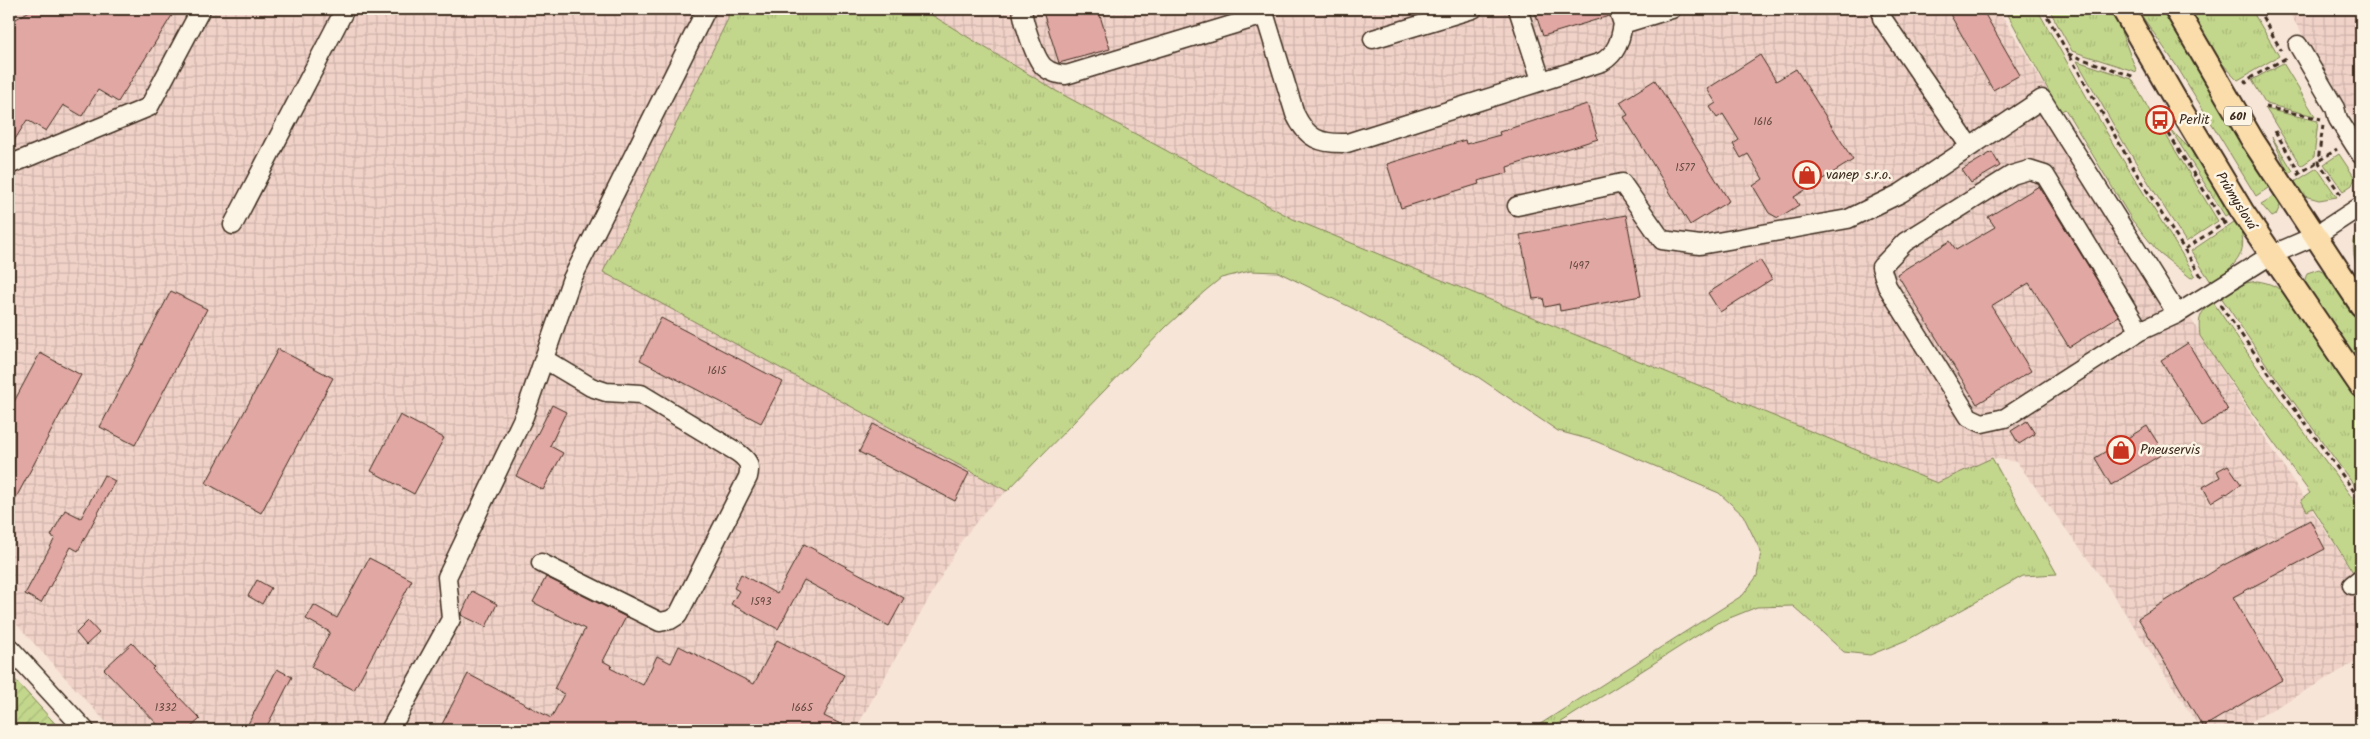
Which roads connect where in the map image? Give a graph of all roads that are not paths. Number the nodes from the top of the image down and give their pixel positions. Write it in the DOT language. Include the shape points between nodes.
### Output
graph roads {
  1 [pos="201,9"];
  2 [pos="345,9"];
  3 [pos="703,9"];
  4 [pos="1022,9"];
  5 [pos="1473,9"];
  6 [pos="1518,9"];
  7 [pos="1672,9"];
  8 [pos="2123,9"];
  9 [pos="2176,9"];
  10 [pos="1264,12"];
  11 [pos="1621,16"];
  12 [pos="1882,18"];
  13 [pos="1373,40"];
  14 [pos="2292,52"];
  15 [pos="1541,80"];
  16 [pos="1970,147"];
  17 [pos="2361,155"];
  18 [pos="9,165"];
  19 [pos="1517,206"];
  20 [pos="2357,209"];
  21 [pos="233,226"];
  22 [pos="2315,236"];
  23 [pos="2271,255"];
  24 [pos="2361,305"];
  25 [pos="2177,314"];
  26 [pos="2140,331"];
  27 [pos="544,360"];
  28 [pos="2361,386"];
  29 [pos="541,563"];
  30 [pos="9,647"];
  31 [pos="85,730"];
  32 [pos="390,730"];
  1 -- 18 [label="street" via="149,107"];
  2 -- 21 [label="street"];
  3 -- 27 [label="street" via="706,10 571,281"];
  4 -- 10 [label="street" via="1043,66 1053,73 1066,75"];
  5 -- 13 [label="street"];
  6 -- 15 [label="street"];
  7 -- 11 [label="street"];
  8 -- 23 [label="main road, Průmyslová"];
  9 -- 22 [label="main road, 601" via="2253,141"];
  10 -- 15 [label="street" via="1295,114 1302,128 1330,144 1347,143"];
  11 -- 15 [label="street" via="1618,46 1609,58"];
  12 -- 16 [label="street"];
  14 -- 17 [label="street" via="2335,108 2338,120"];
  16 -- 19 [label="street" via="1901,193 1848,219 1700,245 1662,240 1622,183"];
  16 -- 25 [label="street" via="2042,99"];
  20 -- 22 [label="street"];
  22 -- 23 [label="street"];
  22 -- 24 [label="main road, 601"];
  23 -- 25 [label="street"];
  23 -- 28 [label="main road, Průmyslová"];
  25 -- 26 [label="street"];
  26 -- 26 [label="street" via="2045,175 2029,170 2012,175 1905,242 1881,267 1887,286 1969,417 1982,423 2005,418"];
  27 -- 29 [label="street" via="591,387 606,392 641,394 737,452 747,459 750,467 748,477 678,615 670,620 660,622"];
  27 -- 32 [label="street" via="524,416 447,577 451,619"];
  30 -- 31 [label="street"];
}
